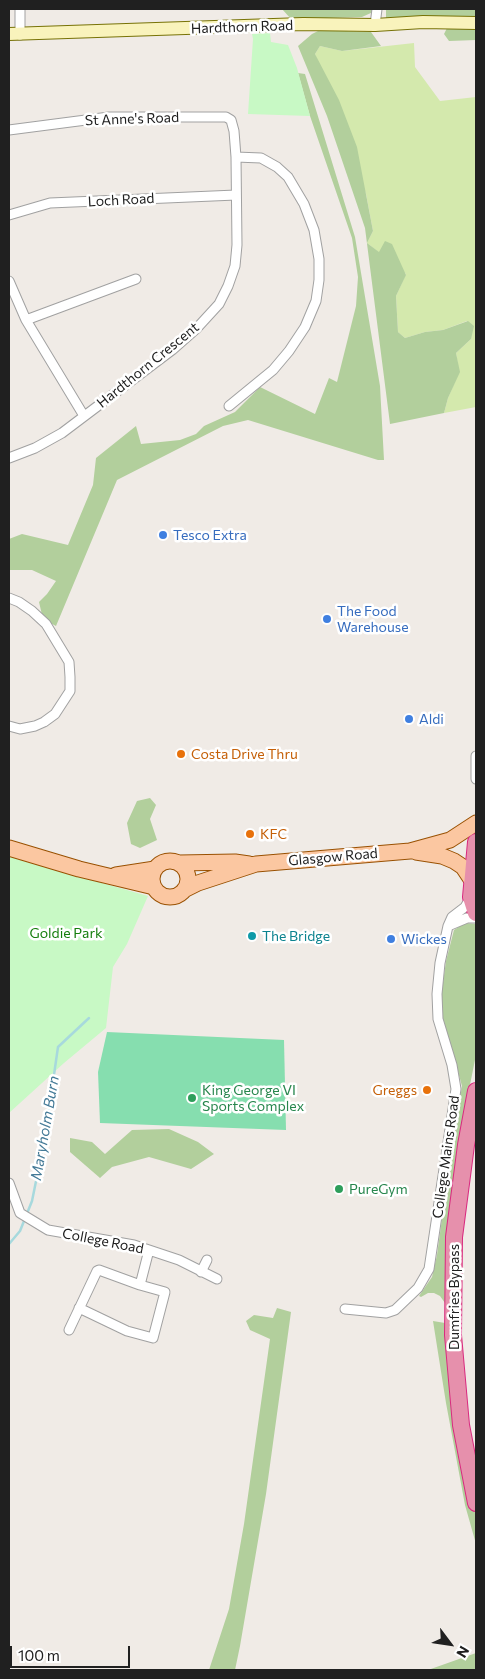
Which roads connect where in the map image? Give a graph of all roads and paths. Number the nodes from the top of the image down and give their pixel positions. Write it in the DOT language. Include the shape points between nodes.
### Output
graph roads {
  1 [pos="20,9"];
  2 [pos="377,9"];
  3 [pos="476,23"];
  4 [pos="375,25"];
  5 [pos="14,34"];
  6 [pos="226,116"];
  7 [pos="9,130"];
  8 [pos="236,157"];
  9 [pos="236,195"];
  10 [pos="9,215"];
  11 [pos="136,279"];
  12 [pos="9,282"];
  13 [pos="26,320"];
  14 [pos="229,406"];
  15 [pos="84,416"];
  16 [pos="9,458"];
  17 [pos="9,598"];
  18 [pos="9,726"];
  19 [pos="476,763"];
  20 [pos="476,779"];
  21 [pos="476,823"];
  22 [pos="476,842"];
  23 [pos="9,848"];
  24 [pos="410,851"];
  25 [pos="179,863"];
  26 [pos="256,864"];
  27 [pos="155,869"];
  28 [pos="110,876"];
  29 [pos="471,879"];
  30 [pos="154,887"];
  31 [pos="184,890"];
  32 [pos="471,897"];
  33 [pos="476,913"];
  34 [pos="476,918"];
  35 [pos="448,926"];
  36 [pos="476,1091"];
  37 [pos="9,1183"];
  38 [pos="149,1250"];
  39 [pos="207,1260"];
  40 [pos="201,1272"];
  41 [pos="217,1279"];
  42 [pos="140,1285"];
  43 [pos="79,1308"];
  44 [pos="345,1309"];
  45 [pos="69,1330"];
  46 [pos="476,1503"];
  1 -- 5 [label="street"];
  2 -- 4 [label="street"];
  3 -- 4 [label="street, Hardthorn Road"];
  4 -- 5 [label="street, Hardthorn Road" via="303,24"];
  6 -- 7 [label="street, St Anne's Road" via="110,117"];
  6 -- 8 [label="street, Hardthorn Crescent" via="231,120 234,131"];
  8 -- 9 [label="street, Hardthorn Crescent"];
  8 -- 14 [label="street" via="261,158 288,178 304,204 314,230 319,280 316,302 305,327 289,350 273,370"];
  9 -- 10 [label="street, Loch Road" via="50,203"];
  9 -- 15 [label="street, Hardthorn Crescent" via="234,266 219,304 172,350"];
  11 -- 13 [label="street"];
  12 -- 13 [label="street"];
  13 -- 15 [label="street"];
  15 -- 16 [label="street, Hardthorn Crescent" via="62,433"];
  17 -- 18 [label="street" via="26,606 46,624 69,662 70,691 55,714 44,722 20,729"];
  19 -- 20 [label="street"];
  21 -- 24 [label="main road, Glasgow Road" via="450,840"];
  22 -- 29 [label="highway"];
  23 -- 28 [label="main road"];
  24 -- 26 [label="main road, Glasgow Road"];
  24 -- 29 [label="main road, Glasgow Road" via="454,860"];
  25 -- 26 [label="main road, Glasgow Road"];
  25 -- 27 [label="main road" via="166,861"];
  25 -- 31 [label="main road" via="188,878"];
  26 -- 31 [label="main road, Glasgow Road"];
  27 -- 28 [label="main road"];
  27 -- 30 [label="main road"];
  28 -- 30 [label="main road"];
  29 -- 32 [label="highway"];
  30 -- 31 [label="main road" via="160,894 170,897"];
  32 -- 33 [label="highway"];
  32 -- 35 [label="street, College Mains Road"];
  34 -- 35 [label="street"];
  35 -- 44 [label="street, College Mains Road" via="436,1007 456,1089 429,1269 418,1288 395,1310 386,1313"];
  36 -- 46 [label="highway, Dumfries Bypass" via="454,1237 452,1335 461,1425"];
  37 -- 38 [label="street, College Road" via="20,1213 48,1230"];
  38 -- 40 [label="street, College Road"];
  38 -- 42 [label="street"];
  39 -- 40 [label="street"];
  40 -- 41 [label="street, College Road"];
  42 -- 43 [label="street" via="99,1270"];
  42 -- 43 [label="street" via="166,1292 153,1338 127,1331"];
  43 -- 45 [label="street"];
}
